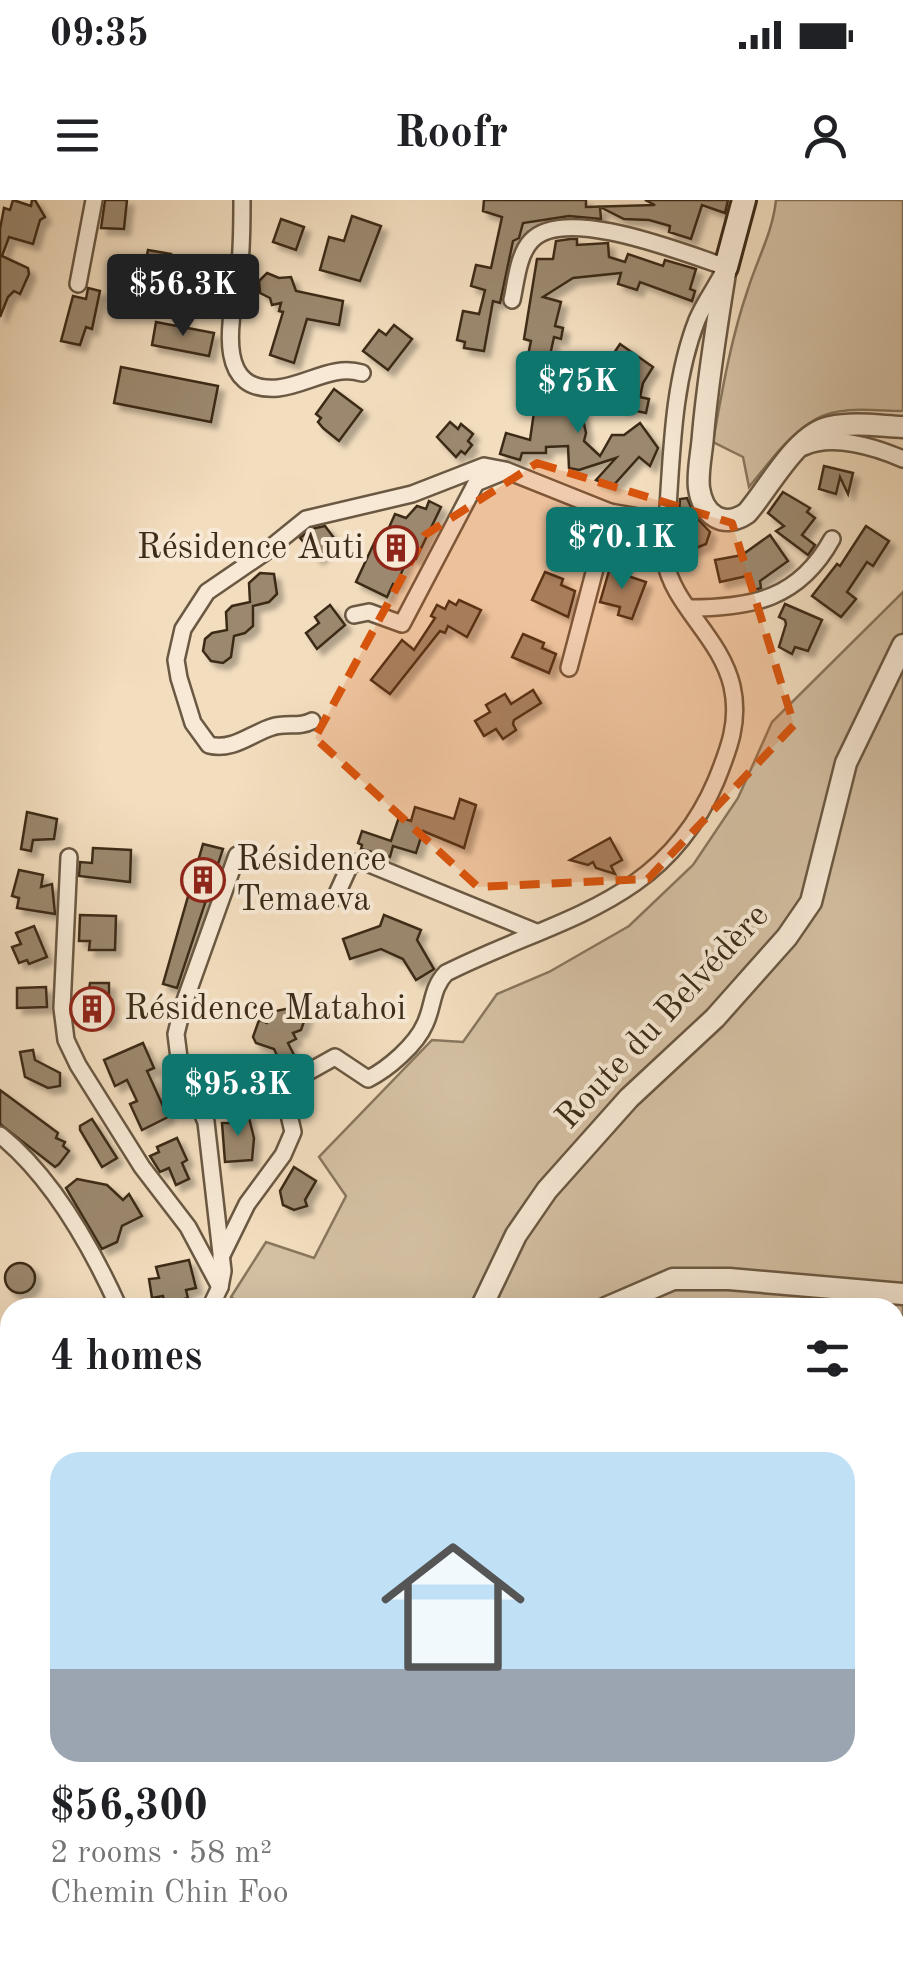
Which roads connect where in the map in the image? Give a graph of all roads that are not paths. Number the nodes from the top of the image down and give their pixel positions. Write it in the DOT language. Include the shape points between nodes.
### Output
graph roads {
  1 [pos="94,200"];
  2 [pos="242,200"];
  3 [pos="744,200"];
  4 [pos="726,267"];
  5 [pos="78,284"];
  6 [pos="512,300"];
  7 [pos="362,373"];
  8 [pos="903,427"];
  9 [pos="796,451"];
  10 [pos="903,458"];
  11 [pos="506,470"];
  12 [pos="610,512"];
  13 [pos="667,522"];
  14 [pos="832,539"];
  15 [pos="690,608"];
  16 [pos="354,616"];
  17 [pos="903,645"];
  18 [pos="569,668"];
  19 [pos="312,721"];
  20 [pos="238,855"];
  21 [pos="68,857"];
  22 [pos="335,898"];
  23 [pos="536,932"];
  24 [pos="0,1135"];
  25 [pos="221,1257"];
  26 [pos="220,1288"];
  27 [pos="903,1294"];
  28 [pos="114,1298"];
  29 [pos="215,1298"];
  30 [pos="485,1298"];
  31 [pos="629,1298"];
  1 -- 5 [label="street"];
  2 -- 7 [label="street" via="230,332 236,370 246,381 272,388 331,372"];
  3 -- 4 [label="main road"];
  4 -- 6 [label="street" via="610,230 549,231 530,241"];
  4 -- 9 [label="street" via="698,486 703,504 721,520 736,521"];
  4 -- 13 [label="street" via="696,322 680,382"];
  8 -- 9 [label="street" via="825,428"];
  9 -- 10 [label="street" via="810,443 843,442"];
  11 -- 12 [label="street"];
  11 -- 16 [label="street" via="476,482 402,624 369,612"];
  11 -- 19 [label="street" via="484,466 412,494 306,518 207,592 182,630 176,660 200,737 221,747 277,725"];
  12 -- 13 [label="street"];
  12 -- 18 [label="street"];
  13 -- 15 [label="street" via="665,562"];
  14 -- 15 [label="street" via="812,568 770,599"];
  15 -- 23 [label="street" via="718,649 736,712 728,754 700,816 673,852 630,888"];
  17 -- 30 [label="street, Route du Belvédère" via="846,763 811,902 715,1018 629,1098 547,1190"];
  20 -- 25 [label="street" via="176,1034 206,1122"];
  21 -- 26 [label="street" via="66,1040"];
  22 -- 23 [label="street" via="350,865 362,861"];
  23 -- 25 [label="street" via="446,973 436,983 425,1025 382,1072 368,1079 335,1057 292,1081 284,1093 293,1132"];
  24 -- 28 [label="street" via="24,1154 70,1218"];
  25 -- 26 [label="street"];
  26 -- 29 [label="street"];
  27 -- 31 [label="street" via="673,1279"];
}
